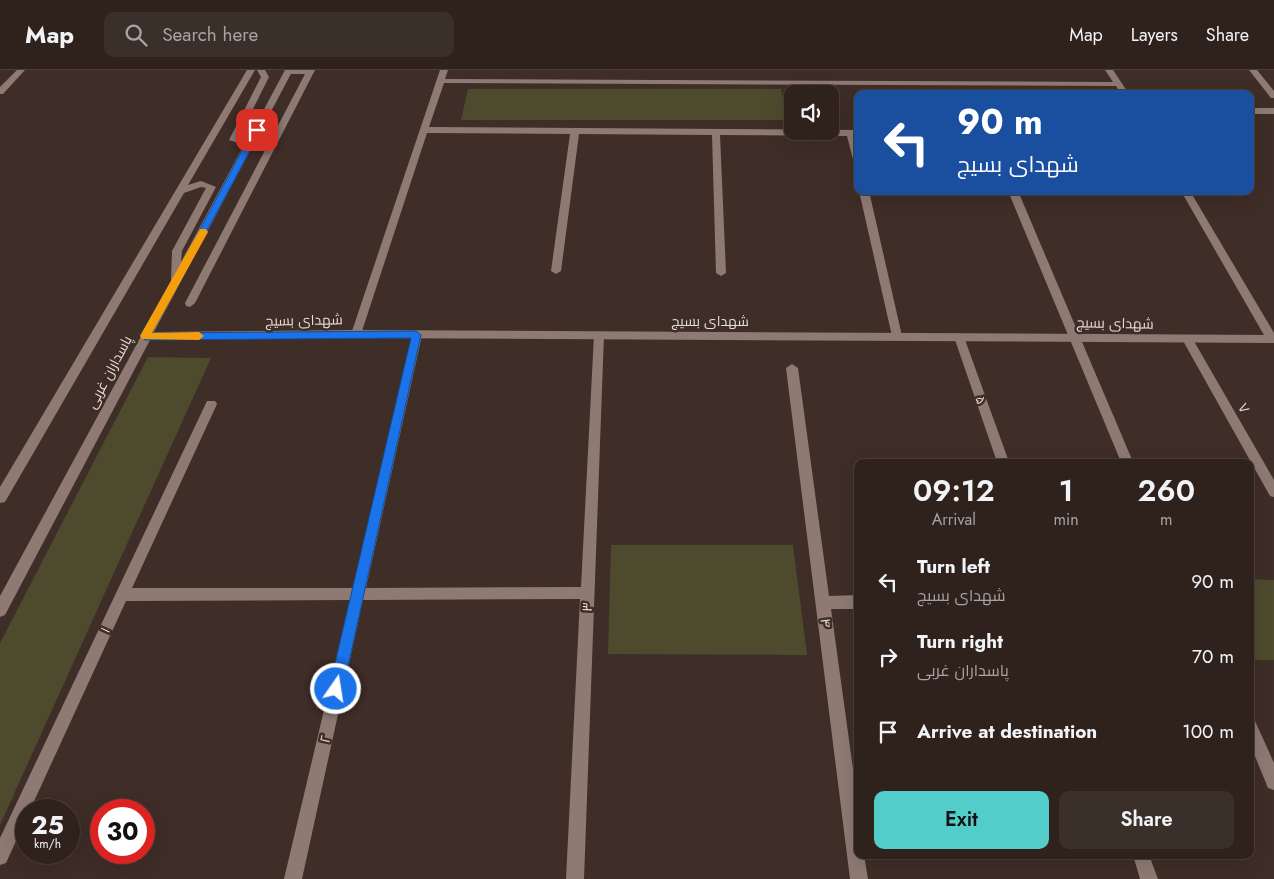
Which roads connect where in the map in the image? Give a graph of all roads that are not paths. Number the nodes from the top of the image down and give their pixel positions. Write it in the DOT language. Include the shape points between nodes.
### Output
graph roads {
  1 [pos="21,70"];
  2 [pos="251,70"];
  3 [pos="261,70"];
  4 [pos="444,70"];
  5 [pos="577,70"];
  6 [pos="1109,70"];
  7 [pos="1253,70"];
  8 [pos="288,71"];
  9 [pos="311,71"];
  10 [pos="440,81"];
  11 [pos="575,81"];
  12 [pos="801,82"];
  13 [pos="1119,84"];
  14 [pos="802,85"];
  15 [pos="1123,90"];
  16 [pos="0,92"];
  17 [pos="1274,96"];
  18 [pos="1254,111"];
  19 [pos="1274,111"];
  20 [pos="424,130"];
  21 [pos="575,131"];
  22 [pos="716,132"];
  23 [pos="784,132"];
  24 [pos="839,133"];
  25 [pos="854,133"];
  26 [pos="250,144"];
  27 [pos="180,191"];
  28 [pos="865,195"];
  29 [pos="1014,195"];
  30 [pos="1187,195"];
  31 [pos="556,270"];
  32 [pos="721,273"];
  33 [pos="174,287"];
  34 [pos="190,303"];
  35 [pos="356,334"];
  36 [pos="416,335"];
  37 [pos="599,335"];
  38 [pos="145,336"];
  39 [pos="897,336"];
  40 [pos="959,338"];
  41 [pos="1073,338"];
  42 [pos="1273,338"];
  43 [pos="1187,339"];
  44 [pos="792,368"];
  45 [pos="211,404"];
  46 [pos="1002,459"];
  47 [pos="1126,459"];
  48 [pos="1274,492"];
  49 [pos="0,498"];
  50 [pos="358,594"];
  51 [pos="588,594"];
  52 [pos="122,595"];
  53 [pos="854,602"];
  54 [pos="823,603"];
  55 [pos="0,610"];
  56 [pos="1254,735"];
  57 [pos="1274,782"];
  58 [pos="854,841"];
  59 [pos="0,857"];
  60 [pos="856,859"];
  61 [pos="1142,859"];
  62 [pos="293,879"];
  63 [pos="575,879"];
  64 [pos="859,879"];
  65 [pos="1149,879"];
  1 -- 16 [label="street"];
  2 -- 27 [label="street, پاسداران غربی"];
  3 -- 26 [label="street" via="265,77 233,140"];
  4 -- 10 [label="street"];
  5 -- 11 [label="street"];
  6 -- 13 [label="street"];
  7 -- 17 [label="street"];
  8 -- 9 [label="street"];
  8 -- 26 [label="street, پاسداران غربی"];
  9 -- 34 [label="street"];
  10 -- 11 [label="street"];
  10 -- 20 [label="street"];
  11 -- 12 [label="street" via="708,79"];
  12 -- 13 [label="street" via="840,79 1059,79"];
  12 -- 14 [label="street"];
  13 -- 15 [label="street"];
  18 -- 19 [label="street"];
  20 -- 21 [label="street"];
  20 -- 35 [label="street"];
  21 -- 22 [label="street"];
  21 -- 31 [label="street"];
  22 -- 23 [label="street"];
  22 -- 32 [label="street"];
  24 -- 25 [label="street"];
  26 -- 33 [label="street, پاسداران غربی"];
  27 -- 33 [label="street" via="201,184 211,188 178,251"];
  27 -- 49 [label="street, پاسداران غربی"];
  28 -- 39 [label="street"];
  29 -- 41 [label="street"];
  30 -- 42 [label="street"];
  33 -- 38 [label="street, پاسداران غربی"];
  35 -- 36 [label="street, شهدای بسیج"];
  35 -- 38 [label="street, شهدای بسیج"];
  36 -- 37 [label="street, شهدای بسیج"];
  36 -- 50 [label="street, ۲"];
  37 -- 39 [label="street, شهدای بسیج"];
  37 -- 51 [label="street, ۳"];
  38 -- 55 [label="street, پاسداران غربی"];
  39 -- 40 [label="street, شهدای بسیج"];
  40 -- 41 [label="street, شهدای بسیج"];
  40 -- 46 [label="street, ۵"];
  41 -- 43 [label="street, شهدای بسیج"];
  41 -- 47 [label="street"];
  42 -- 43 [label="street, شهدای بسیج"];
  43 -- 48 [label="street, ۷"];
  44 -- 54 [label="street, ۴"];
  45 -- 52 [label="street, ۱"];
  50 -- 51 [label="street"];
  50 -- 52 [label="street"];
  50 -- 62 [label="street, ۲"];
  51 -- 63 [label="street, ۳"];
  52 -- 59 [label="street, ۱"];
  53 -- 54 [label="street"];
  54 -- 58 [label="street, ۴"];
  56 -- 57 [label="street"];
  60 -- 64 [label="street, ۴"];
  61 -- 65 [label="street"];
}
